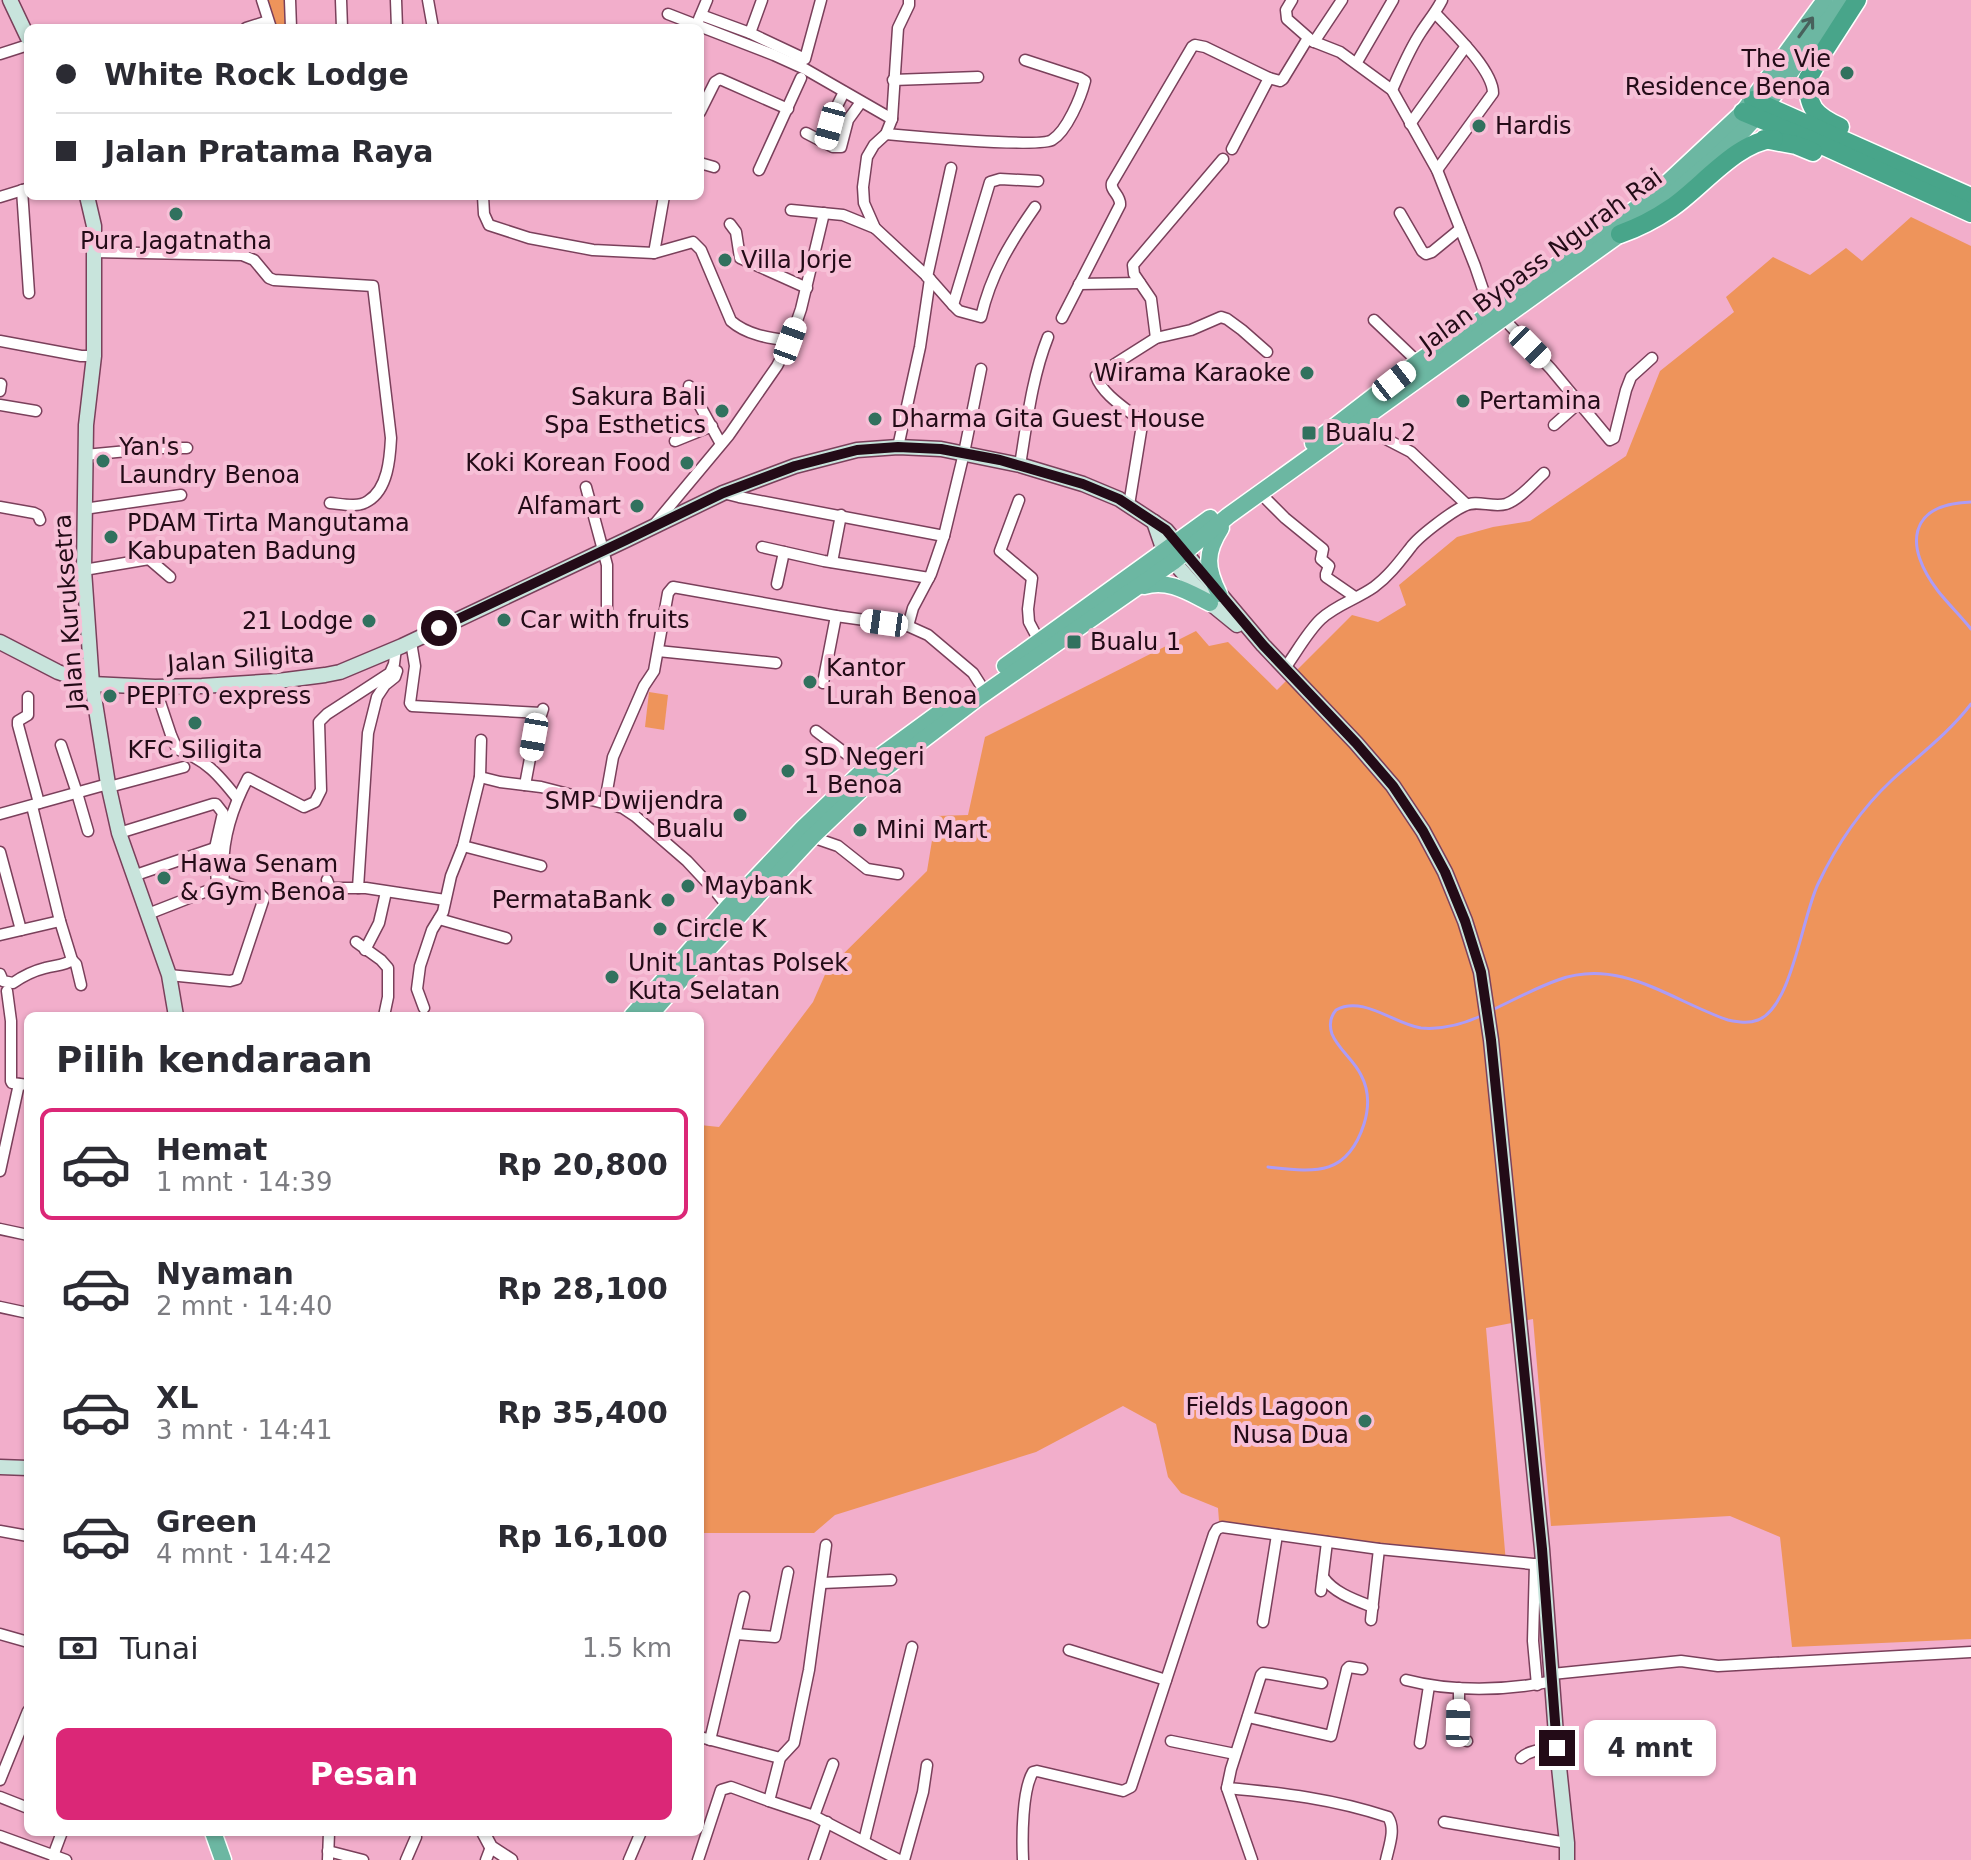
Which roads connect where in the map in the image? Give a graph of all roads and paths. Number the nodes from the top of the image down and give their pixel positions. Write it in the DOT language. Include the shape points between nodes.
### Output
graph roads {
  1 [pos="10,0"];
  2 [pos="262,0"];
  3 [pos="290,0"];
  4 [pos="341,0"];
  5 [pos="396,0"];
  6 [pos="428,0"];
  7 [pos="707,0"];
  8 [pos="762,0"];
  9 [pos="821,0"];
  10 [pos="909,0"];
  11 [pos="1292,0"];
  12 [pos="1342,0"];
  13 [pos="1393,0"];
  14 [pos="1442,0"];
  15 [pos="1825,0"];
  16 [pos="1843,0"];
  17 [pos="1857,0"];
  18 [pos="668,14"];
  19 [pos="1436,14"];
  20 [pos="698,20"];
  21 [pos="270,24"];
  22 [pos="291,24"];
  23 [pos="342,24"];
  24 [pos="397,24"];
  25 [pos="432,24"];
  26 [pos="24,30"];
  27 [pos="750,33"];
  28 [pos="1311,40"];
  29 [pos="24,46"];
  30 [pos="1466,46"];
  31 [pos="0,54"];
  32 [pos="1025,60"];
  33 [pos="1357,62"];
  34 [pos="978,77"];
  35 [pos="801,78"];
  36 [pos="1269,78"];
  37 [pos="1808,78"];
  38 [pos="893,80"];
  39 [pos="1392,90"];
  40 [pos="844,92"];
  41 [pos="861,102"];
  42 [pos="704,104"];
  43 [pos="788,109"];
  44 [pos="1755,109"];
  45 [pos="892,119"];
  46 [pos="1410,124"];
  47 [pos="806,133"];
  48 [pos="886,134"];
  49 [pos="1815,135"];
  50 [pos="1764,139"];
  51 [pos="826,143"];
  52 [pos="1232,149"];
  53 [pos="1223,159"];
  54 [pos="704,164"];
  55 [pos="714,167"];
  56 [pos="951,168"];
  57 [pos="1889,169"];
  58 [pos="759,170"];
  59 [pos="1437,170"];
  60 [pos="1038,181"];
  61 [pos="1971,185"];
  62 [pos="24,189"];
  63 [pos="0,197"];
  64 [pos="25,200"];
  65 [pos="88,200"];
  66 [pos="483,200"];
  67 [pos="663,200"];
  68 [pos="1035,207"];
  69 [pos="791,210"];
  70 [pos="824,213"];
  71 [pos="1400,213"];
  72 [pos="1967,215"];
  73 [pos="730,224"];
  74 [pos="875,228"];
  75 [pos="1460,229"];
  76 [pos="1620,234"];
  77 [pos="93,252"];
  78 [pos="654,253"];
  79 [pos="928,278"];
  80 [pos="1140,283"];
  81 [pos="1079,284"];
  82 [pos="807,288"];
  83 [pos="29,293"];
  84 [pos="953,305"];
  85 [pos="1494,310"];
  86 [pos="1062,318"];
  87 [pos="1374,320"];
  88 [pos="1048,337"];
  89 [pos="1156,338"];
  90 [pos="0,341"];
  91 [pos="790,341"];
  92 [pos="1267,352"];
  93 [pos="94,356"];
  94 [pos="1652,358"];
  95 [pos="1418,362"];
  96 [pos="981,369"];
  97 [pos="689,386"];
  98 [pos="1580,402"];
  99 [pos="0,405"];
  100 [pos="36,411"];
  101 [pos="1362,421"];
  102 [pos="1554,425"];
  103 [pos="712,426"];
  104 [pos="675,441"];
  105 [pos="721,444"];
  106 [pos="898,447"];
  107 [pos="187,448"];
  108 [pos="964,453"];
  109 [pos="85,455"];
  110 [pos="1020,465"];
  111 [pos="1544,473"];
  112 [pos="586,487"];
  113 [pos="723,493"];
  114 [pos="1260,493"];
  115 [pos="181,495"];
  116 [pos="1019,500"];
  117 [pos="330,503"];
  118 [pos="1466,504"];
  119 [pos="1129,505"];
  120 [pos="0,507"];
  121 [pos="84,509"];
  122 [pos="841,515"];
  123 [pos="1228,516"];
  124 [pos="40,520"];
  125 [pos="652,527"];
  126 [pos="944,536"];
  127 [pos="762,547"];
  128 [pos="602,551"];
  129 [pos="1175,551"];
  130 [pos="784,552"];
  131 [pos="832,562"];
  132 [pos="84,570"];
  133 [pos="170,577"];
  134 [pos="929,578"];
  135 [pos="777,584"];
  136 [pos="1136,588"];
  137 [pos="1355,597"];
  138 [pos="1215,598"];
  139 [pos="836,616"];
  140 [pos="607,618"];
  141 [pos="908,626"];
  142 [pos="1039,641"];
  143 [pos="0,642"];
  144 [pos="403,645"];
  145 [pos="658,651"];
  146 [pos="776,663"];
  147 [pos="1285,668"];
  148 [pos="823,683"];
  149 [pos="92,684"];
  150 [pos="980,684"];
  151 [pos="155,687"];
  152 [pos="28,697"];
  153 [pos="816,731"];
  154 [pos="481,740"];
  155 [pos="61,745"];
  156 [pos="184,767"];
  157 [pos="865,768"];
  158 [pos="480,777"];
  159 [pos="525,785"];
  160 [pos="108,786"];
  161 [pos="77,793"];
  162 [pos="237,798"];
  163 [pos="605,802"];
  164 [pos="35,805"];
  165 [pos="0,814"];
  166 [pos="88,831"];
  167 [pos="119,833"];
  168 [pos="812,837"];
  169 [pos="463,846"];
  170 [pos="215,848"];
  171 [pos="0,852"];
  172 [pos="541,866"];
  173 [pos="898,874"];
  174 [pos="133,876"];
  175 [pos="327,880"];
  176 [pos="358,888"];
  177 [pos="386,892"];
  178 [pos="445,900"];
  179 [pos="728,907"];
  180 [pos="148,914"];
  181 [pos="439,919"];
  182 [pos="60,921"];
  183 [pos="21,930"];
  184 [pos="0,935"];
  185 [pos="506,938"];
  186 [pos="72,959"];
  187 [pos="0,974"];
  188 [pos="169,975"];
  189 [pos="81,985"];
  190 [pos="8,987"];
  191 [pos="424,1008"];
  192 [pos="175,1012"];
  193 [pos="385,1012"];
  194 [pos="636,1012"];
  195 [pos="653,1012"];
  196 [pos="6,1027"];
  197 [pos="24,1085"];
  198 [pos="0,1171"];
  199 [pos="0,1229"];
  200 [pos="24,1234"];
  201 [pos="0,1307"];
  202 [pos="24,1312"];
  203 [pos="0,1467"];
  204 [pos="24,1468"];
  205 [pos="0,1531"];
  206 [pos="24,1535"];
  207 [pos="1277,1535"];
  208 [pos="1327,1542"];
  209 [pos="826,1545"];
  210 [pos="1379,1549"];
  211 [pos="1539,1565"];
  212 [pos="788,1572"];
  213 [pos="1323,1577"];
  214 [pos="891,1580"];
  215 [pos="822,1583"];
  216 [pos="1321,1591"];
  217 [pos="744,1597"];
  218 [pos="1373,1607"];
  219 [pos="1371,1620"];
  220 [pos="1263,1622"];
  221 [pos="0,1634"];
  222 [pos="736,1634"];
  223 [pos="24,1641"];
  224 [pos="912,1647"];
  225 [pos="1069,1650"];
  226 [pos="1971,1652"];
  227 [pos="1362,1669"];
  228 [pos="1553,1678"];
  229 [pos="1166,1680"];
  230 [pos="1406,1680"];
  231 [pos="1322,1683"];
  232 [pos="1537,1685"];
  233 [pos="1429,1686"];
  234 [pos="1459,1688"];
  235 [pos="1248,1717"];
  236 [pos="24,1721"];
  237 [pos="705,1739"];
  238 [pos="1171,1741"];
  239 [pos="1467,1741"];
  240 [pos="1420,1743"];
  241 [pos="1557,1748"];
  242 [pos="1235,1754"];
  243 [pos="780,1758"];
  244 [pos="1521,1758"];
  245 [pos="833,1764"];
  246 [pos="927,1765"];
  247 [pos="0,1780"];
  248 [pos="1227,1788"];
  249 [pos="0,1797"];
  250 [pos="769,1801"];
  251 [pos="24,1806"];
  252 [pos="814,1816"];
  253 [pos="827,1822"];
  254 [pos="1444,1822"];
  255 [pos="0,1836"];
  256 [pos="60,1836"];
  257 [pos="214,1836"];
  258 [pos="329,1836"];
  259 [pos="485,1836"];
  260 [pos="639,1836"];
  261 [pos="416,1837"];
  262 [pos="864,1841"];
  263 [pos="1567,1843"];
  264 [pos="491,1847"];
  265 [pos="53,1856"];
  266 [pos="328,1856"];
  267 [pos="66,1860"];
  268 [pos="223,1860"];
  269 [pos="363,1860"];
  270 [pos="406,1860"];
  271 [pos="486,1860"];
  272 [pos="511,1860"];
  273 [pos="629,1860"];
  274 [pos="698,1860"];
  275 [pos="814,1860"];
  276 [pos="901,1860"];
  277 [pos="1023,1860"];
  278 [pos="1252,1860"];
  279 [pos="1386,1860"];
  280 [pos="1567,1860"];
  1 -- 26 [label="main road"];
  2 -- 21 [label="street"];
  3 -- 22 [label="street"];
  4 -- 23 [label="street"];
  5 -- 24 [label="street"];
  6 -- 25 [label="street"];
  7 -- 20 [label="street"];
  8 -- 27 [label="street"];
  9 -- 27 [label="street" via="805,59"];
  10 -- 38 [label="street" via="898,28"];
  11 -- 28 [label="street" via="1287,19"];
  12 -- 28 [label="street"];
  13 -- 33 [label="street"];
  14 -- 19 [label="street"];
  44 -- 15 [label="highway, Jalan Bypass Ngurah Rai, one-way"];
  16 -- 44 [label="highway, Jalan Bypass Ngurah Rai"];
  17 -- 37 [label="highway"];
  18 -- 20 [label="street"];
  19 -- 30 [label="street"];
  19 -- 39 [label="street" via="1422,30"];
  20 -- 27 [label="street"];
  20 -- 40 [label="street"];
  28 -- 33 [label="street"];
  28 -- 36 [label="street" via="1283,79"];
  29 -- 31 [label="street"];
  30 -- 46 [label="street"];
  30 -- 59 [label="street" via="1489,77 1493,93"];
  32 -- 48 [label="street" via="1085,81 1072,115 1046,144"];
  33 -- 39 [label="street"];
  34 -- 38 [label="street"];
  35 -- 43 [label="street"];
  36 -- 52 [label="street"];
  36 -- 81 [label="street" via="1195,45 1112,183 1120,205"];
  37 -- 49 [label="highway" via="1799,98"];
  37 -- 61 [label="highway" via="1809,101 1824,119"];
  38 -- 45 [label="street"];
  39 -- 46 [label="street"];
  40 -- 41 [label="street"];
  40 -- 51 [label="street"];
  41 -- 45 [label="street"];
  41 -- 51 [label="street" via="848,120 841,147"];
  42 -- 43 [label="street" via="716,79"];
  43 -- 58 [label="street"];
  44 -- 49 [label="highway"];
  44 -- 76 [label="highway, Jalan Bypass Ngurah Rai" via="1715,158"];
  44 -- 85 [label="highway, Jalan Bypass Ngurah Rai" via="1653,196"];
  45 -- 48 [label="street"];
  46 -- 59 [label="street"];
  47 -- 51 [label="street"];
  48 -- 74 [label="street" via="874,145 864,170 864,203"];
  49 -- 50 [label="highway"];
  49 -- 57 [label="highway"];
  50 -- 72 [label="highway" via="1796,145"];
  50 -- 76 [label="highway" via="1745,147 1671,208"];
  53 -- 80 [label="street" via="1135,262 1132,270"];
  54 -- 55 [label="street"];
  56 -- 79 [label="street"];
  57 -- 61 [label="highway"];
  57 -- 72 [label="highway"];
  59 -- 75 [label="street"];
  60 -- 84 [label="street" via="990,182"];
  62 -- 63 [label="street"];
  64 -- 83 [label="street"];
  65 -- 77 [label="main road, Jalan Kuruksetra"];
  66 -- 78 [label="street" via="489,225 529,238 593,250"];
  67 -- 78 [label="street"];
  68 -- 84 [label="street" via="1000,261 981,317"];
  69 -- 70 [label="street"];
  70 -- 74 [label="street"];
  70 -- 82 [label="street"];
  71 -- 75 [label="street" via="1426,254"];
  73 -- 82 [label="street" via="740,258"];
  74 -- 79 [label="street"];
  75 -- 85 [label="street"];
  76 -- 85 [label="highway, Jalan Bypass Ngurah Rai"];
  77 -- 93 [label="main road, Jalan Kuruksetra"];
  77 -- 117 [label="street" via="242,255 274,280 373,286 391,438 389,461 382,484 369,501"];
  78 -- 91 [label="street" via="693,242 731,321 740,329"];
  79 -- 84 [label="street"];
  79 -- 106 [label="street" via="920,347"];
  80 -- 81 [label="street"];
  80 -- 89 [label="street" via="1151,299"];
  81 -- 86 [label="street"];
  82 -- 91 [label="street"];
  85 -- 95 [label="highway, Jalan Bypass Ngurah Rai"];
  85 -- 98 [label="street"];
  85 -- 101 [label="highway, Jalan Bypass Ngurah Rai"];
  87 -- 95 [label="street"];
  88 -- 110 [label="street" via="1034,381"];
  89 -- 92 [label="street" via="1221,317"];
  89 -- 119 [label="street" via="1096,376 1142,425"];
  90 -- 93 [label="street"];
  91 -- 105 [label="street"];
  93 -- 109 [label="main road, Jalan Kuruksetra"];
  94 -- 98 [label="street" via="1631,377 1612,440"];
  95 -- 129 [label="highway, Jalan Bypass Ngurah Rai"];
  96 -- 108 [label="street"];
  97 -- 103 [label="street"];
  98 -- 102 [label="street"];
  99 -- 100 [label="street"];
  101 -- 114 [label="highway, Jalan Bypass Ngurah Rai"];
  101 -- 118 [label="street" via="1411,452"];
  103 -- 104 [label="street"];
  103 -- 105 [label="street"];
  105 -- 125 [label="street"];
  106 -- 108 [label="main road, Jalan Siligita"];
  106 -- 113 [label="main road, Jalan Siligita" via="857,450"];
  107 -- 109 [label="street"];
  108 -- 110 [label="main road, Jalan Siligita"];
  108 -- 126 [label="street"];
  109 -- 121 [label="main road, Jalan Kuruksetra"];
  110 -- 119 [label="main road, Jalan Siligita"];
  111 -- 118 [label="street" via="1506,504"];
  112 -- 128 [label="street"];
  113 -- 122 [label="street"];
  113 -- 125 [label="main road, Jalan Siligita"];
  114 -- 123 [label="highway, Jalan Bypass Ngurah Rai"];
  114 -- 137 [label="street" via="1323,549 1321,559 1329,566 1326,577"];
  115 -- 121 [label="street"];
  116 -- 142 [label="street" via="1000,551 1032,578 1029,622"];
  118 -- 137 [label="street" via="1421,535 1403,559"];
  119 -- 129 [label="main road, Jalan Siligita" via="1166,530"];
  120 -- 124 [label="street" via="34,513"];
  121 -- 132 [label="main road, Jalan Kuruksetra"];
  122 -- 126 [label="street"];
  122 -- 131 [label="street"];
  123 -- 129 [label="highway, Jalan Bypass Ngurah Rai"];
  123 -- 138 [label="highway" via="1211,543 1208,560"];
  125 -- 128 [label="main road, Jalan Siligita"];
  126 -- 134 [label="street"];
  127 -- 130 [label="street"];
  128 -- 140 [label="street"];
  128 -- 144 [label="main road, Jalan Siligita"];
  129 -- 136 [label="highway, Jalan Bypass Ngurah Rai"];
  129 -- 138 [label="main road, Jalan Siligita"];
  129 -- 142 [label="highway, Jalan Bypass Ngurah Rai"];
  130 -- 131 [label="street"];
  130 -- 135 [label="street"];
  131 -- 134 [label="street"];
  132 -- 133 [label="street" via="149,559"];
  132 -- 149 [label="main road, Jalan Kuruksetra"];
  134 -- 141 [label="street"];
  136 -- 138 [label="highway" via="1162,583"];
  136 -- 168 [label="highway, Jalan Bypass Ngurah Rai" via="878,774"];
  137 -- 147 [label="street" via="1320,619"];
  138 -- 147 [label="main road, Jalan Siligita"];
  139 -- 141 [label="street"];
  139 -- 145 [label="street" via="673,587"];
  139 -- 148 [label="street"];
  141 -- 150 [label="street" via="928,635"];
  142 -- 150 [label="highway, Jalan Bypass Ngurah Rai"];
  143 -- 149 [label="main road, Jalan Siligita"];
  144 -- 151 [label="main road, Jalan Siligita" via="325,675"];
  144 -- 159 [label="street" via="415,666 412,706 542,710"];
  144 -- 162 [label="street" via="390,673 319,722 321,790 315,802 304,807 248,778"];
  144 -- 176 [label="street" via="395,677 377,697 368,733"];
  145 -- 146 [label="street"];
  145 -- 163 [label="street" via="654,671 613,757"];
  147 -- 211 [label="main road, Jalan Siligita" via="1393,786 1423,831 1445,872 1481,972"];
  149 -- 151 [label="main road, Jalan Siligita"];
  149 -- 160 [label="main road, Jalan Kuruksetra"];
  150 -- 157 [label="highway, Jalan Bypass Ngurah Rai"];
  151 -- 162 [label="street" via="177,749 215,770"];
  152 -- 164 [label="street" via="28,715 18,725"];
  153 -- 157 [label="street"];
  154 -- 158 [label="street"];
  155 -- 161 [label="street"];
  156 -- 160 [label="street"];
  157 -- 179 [label="highway, Jalan Bypass Ngurah Rai"];
  158 -- 159 [label="street"];
  158 -- 169 [label="street"];
  159 -- 163 [label="street"];
  160 -- 161 [label="street"];
  160 -- 167 [label="main road, Jalan Kuruksetra"];
  161 -- 164 [label="street"];
  161 -- 166 [label="street"];
  162 -- 188 [label="street" via="222,859 224,882 264,900 237,979"];
  163 -- 179 [label="street" via="623,808 667,843"];
  164 -- 165 [label="street"];
  164 -- 182 [label="street"];
  167 -- 170 [label="street" via="216,804 223,813"];
  167 -- 174 [label="main road, Jalan Kuruksetra"];
  168 -- 173 [label="street" via="838,846 867,869"];
  168 -- 195 [label="highway, Jalan Bypass Ngurah Rai"];
  169 -- 172 [label="street"];
  169 -- 178 [label="street"];
  170 -- 174 [label="street"];
  170 -- 180 [label="street" via="217,887"];
  171 -- 183 [label="street"];
  174 -- 180 [label="main road, Jalan Kuruksetra"];
  175 -- 176 [label="street" via="330,888"];
  176 -- 177 [label="street"];
  177 -- 178 [label="street"];
  177 -- 193 [label="street" via="372,940 360,946 388,968"];
  178 -- 181 [label="street"];
  179 -- 194 [label="highway, Jalan Bypass Ngurah Rai"];
  180 -- 188 [label="main road, Jalan Kuruksetra"];
  181 -- 185 [label="street"];
  181 -- 191 [label="street" via="420,966 417,989"];
  182 -- 183 [label="street"];
  182 -- 186 [label="street"];
  183 -- 184 [label="street"];
  186 -- 189 [label="street"];
  186 -- 190 [label="street" via="24,975"];
  187 -- 190 [label="street"];
  188 -- 192 [label="main road, Jalan Kuruksetra"];
  190 -- 196 [label="street"];
  196 -- 197 [label="street" via="11,1081"];
  197 -- 198 [label="street"];
  199 -- 200 [label="street"];
  201 -- 202 [label="street"];
  203 -- 204 [label="main road"];
  205 -- 206 [label="street"];
  207 -- 208 [label="street"];
  207 -- 220 [label="street"];
  207 -- 229 [label="street" via="1217,1529"];
  208 -- 210 [label="street"];
  208 -- 213 [label="street"];
  209 -- 215 [label="street"];
  210 -- 211 [label="street"];
  210 -- 218 [label="street"];
  211 -- 228 [label="main road, Jalan Siligita"];
  211 -- 232 [label="street" via="1533,1641"];
  212 -- 222 [label="street" via="775,1637"];
  213 -- 216 [label="street"];
  213 -- 218 [label="street"];
  214 -- 215 [label="street"];
  215 -- 243 [label="street" via="794,1743"];
  217 -- 222 [label="street"];
  218 -- 219 [label="street"];
  221 -- 223 [label="street"];
  222 -- 237 [label="street"];
  224 -- 262 [label="street"];
  225 -- 229 [label="street"];
  226 -- 228 [label="street" via="1718,1666 1681,1661"];
  227 -- 235 [label="street" via="1347,1669 1331,1736"];
  228 -- 232 [label="street"];
  228 -- 241 [label="main road, Jalan Siligita"];
  229 -- 277 [label="street" via="1128,1790 1033,1772"];
  230 -- 233 [label="street"];
  231 -- 235 [label="street" via="1262,1673"];
  232 -- 234 [label="street"];
  233 -- 234 [label="street"];
  233 -- 240 [label="street"];
  234 -- 239 [label="street" via="1459,1737"];
  235 -- 242 [label="street"];
  236 -- 247 [label="street"];
  237 -- 243 [label="street"];
  238 -- 242 [label="street"];
  241 -- 244 [label="street"];
  241 -- 263 [label="main road, Jalan Siligita"];
  242 -- 248 [label="street"];
  243 -- 250 [label="street"];
  245 -- 252 [label="street"];
  246 -- 276 [label="street"];
  248 -- 278 [label="street"];
  248 -- 279 [label="street" via="1341,1803 1388,1817 1392,1833"];
  249 -- 251 [label="street"];
  250 -- 252 [label="street"];
  250 -- 274 [label="street" via="728,1787 721,1790"];
  252 -- 253 [label="street"];
  253 -- 262 [label="street"];
  253 -- 275 [label="street"];
  254 -- 263 [label="street"];
  255 -- 265 [label="street"];
  256 -- 265 [label="street"];
  257 -- 268 [label="highway"];
  258 -- 266 [label="street"];
  259 -- 264 [label="street"];
  260 -- 273 [label="street"];
  261 -- 270 [label="street"];
  262 -- 276 [label="street"];
  263 -- 280 [label="main road, Jalan Siligita"];
  264 -- 271 [label="street"];
  264 -- 272 [label="street"];
  265 -- 267 [label="street"];
  266 -- 269 [label="street"];
}
